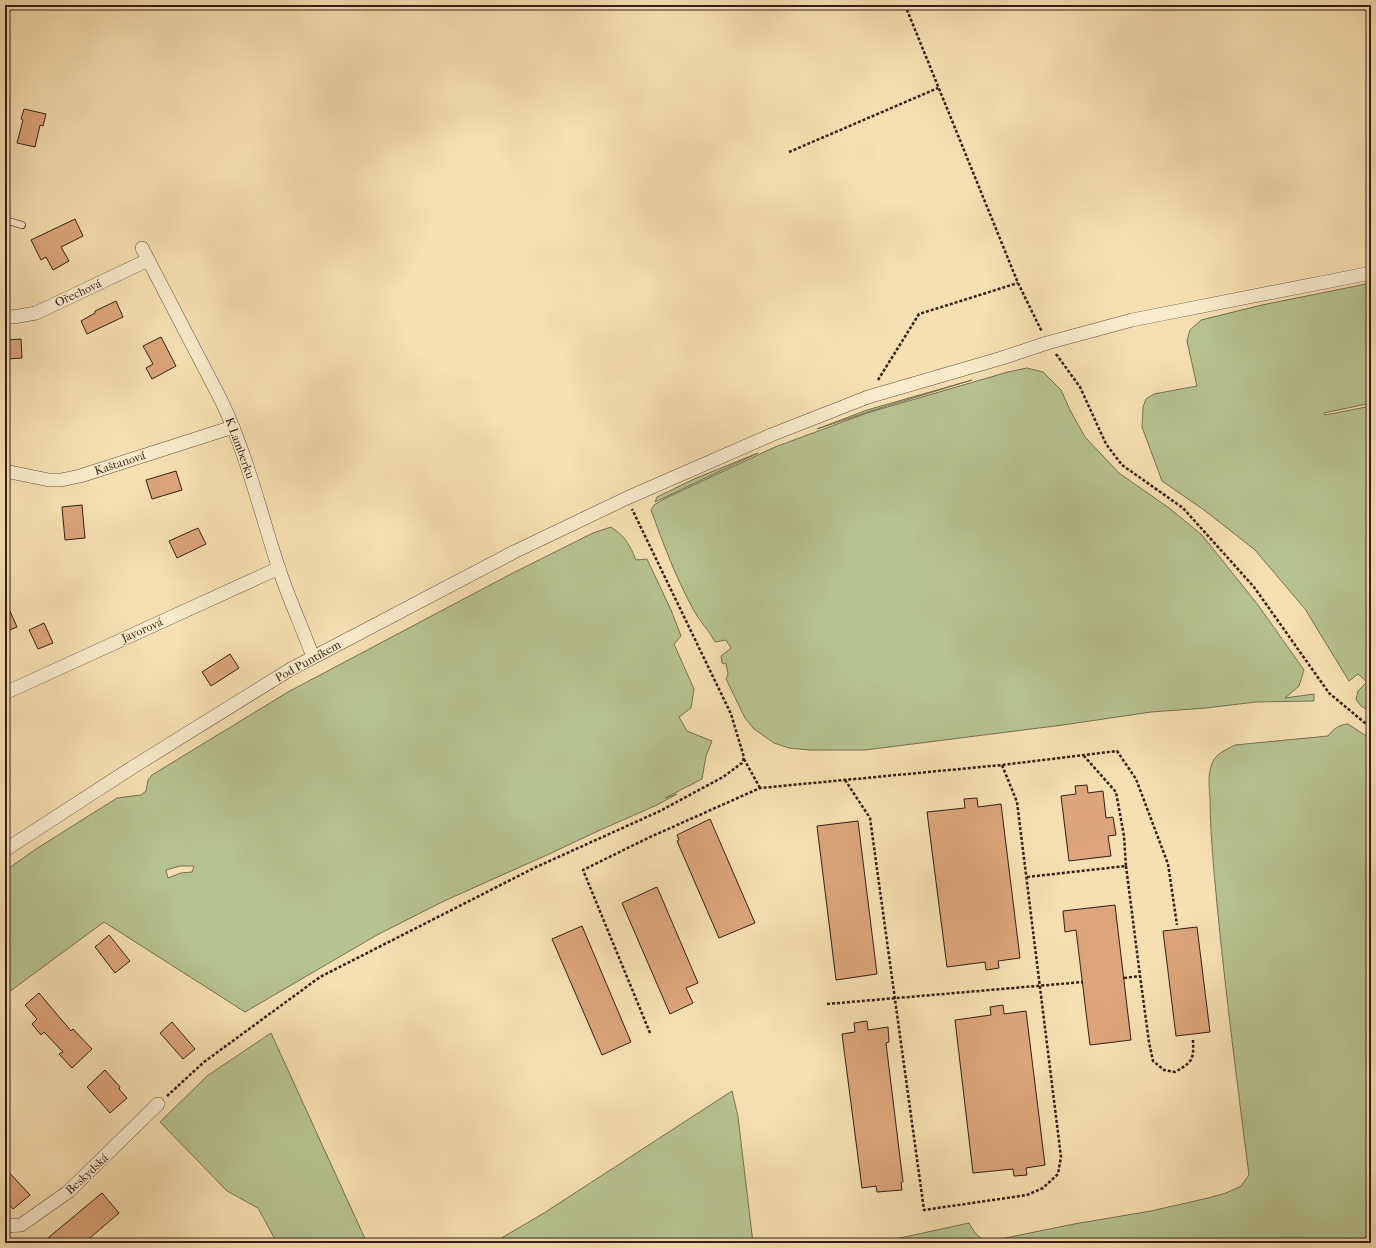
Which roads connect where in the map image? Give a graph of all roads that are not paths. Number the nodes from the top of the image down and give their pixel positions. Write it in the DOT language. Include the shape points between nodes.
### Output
graph roads {
  1 [pos="5,220"];
  2 [pos="22,224"];
  3 [pos="142,248"];
  4 [pos="148,260"];
  5 [pos="1371,273"];
  6 [pos="5,316"];
  7 [pos="233,427"];
  8 [pos="5,471"];
  9 [pos="279,568"];
  10 [pos="313,657"];
  11 [pos="5,693"];
  12 [pos="5,850"];
  13 [pos="158,1104"];
  14 [pos="5,1226"];
  1 -- 2 [label="lane"];
  3 -- 4 [label="street, K Lamberku"];
  4 -- 6 [label="street, Ořechová" via="36,312"];
  4 -- 7 [label="street, K Lamberku"];
  5 -- 10 [label="street, Pod Puntíkem" via="1132,320 868,397 771,435 627,498 514,552"];
  7 -- 8 [label="street, Kaštanová" via="61,480"];
  7 -- 9 [label="street, K Lamberku"];
  9 -- 10 [label="street, K Lamberku"];
  9 -- 11 [label="street, Javorová"];
  10 -- 12 [label="street, Pod Puntíkem" via="133,766"];
  13 -- 14 [label="street, Beskydská" via="68,1192 21,1225"];
}
